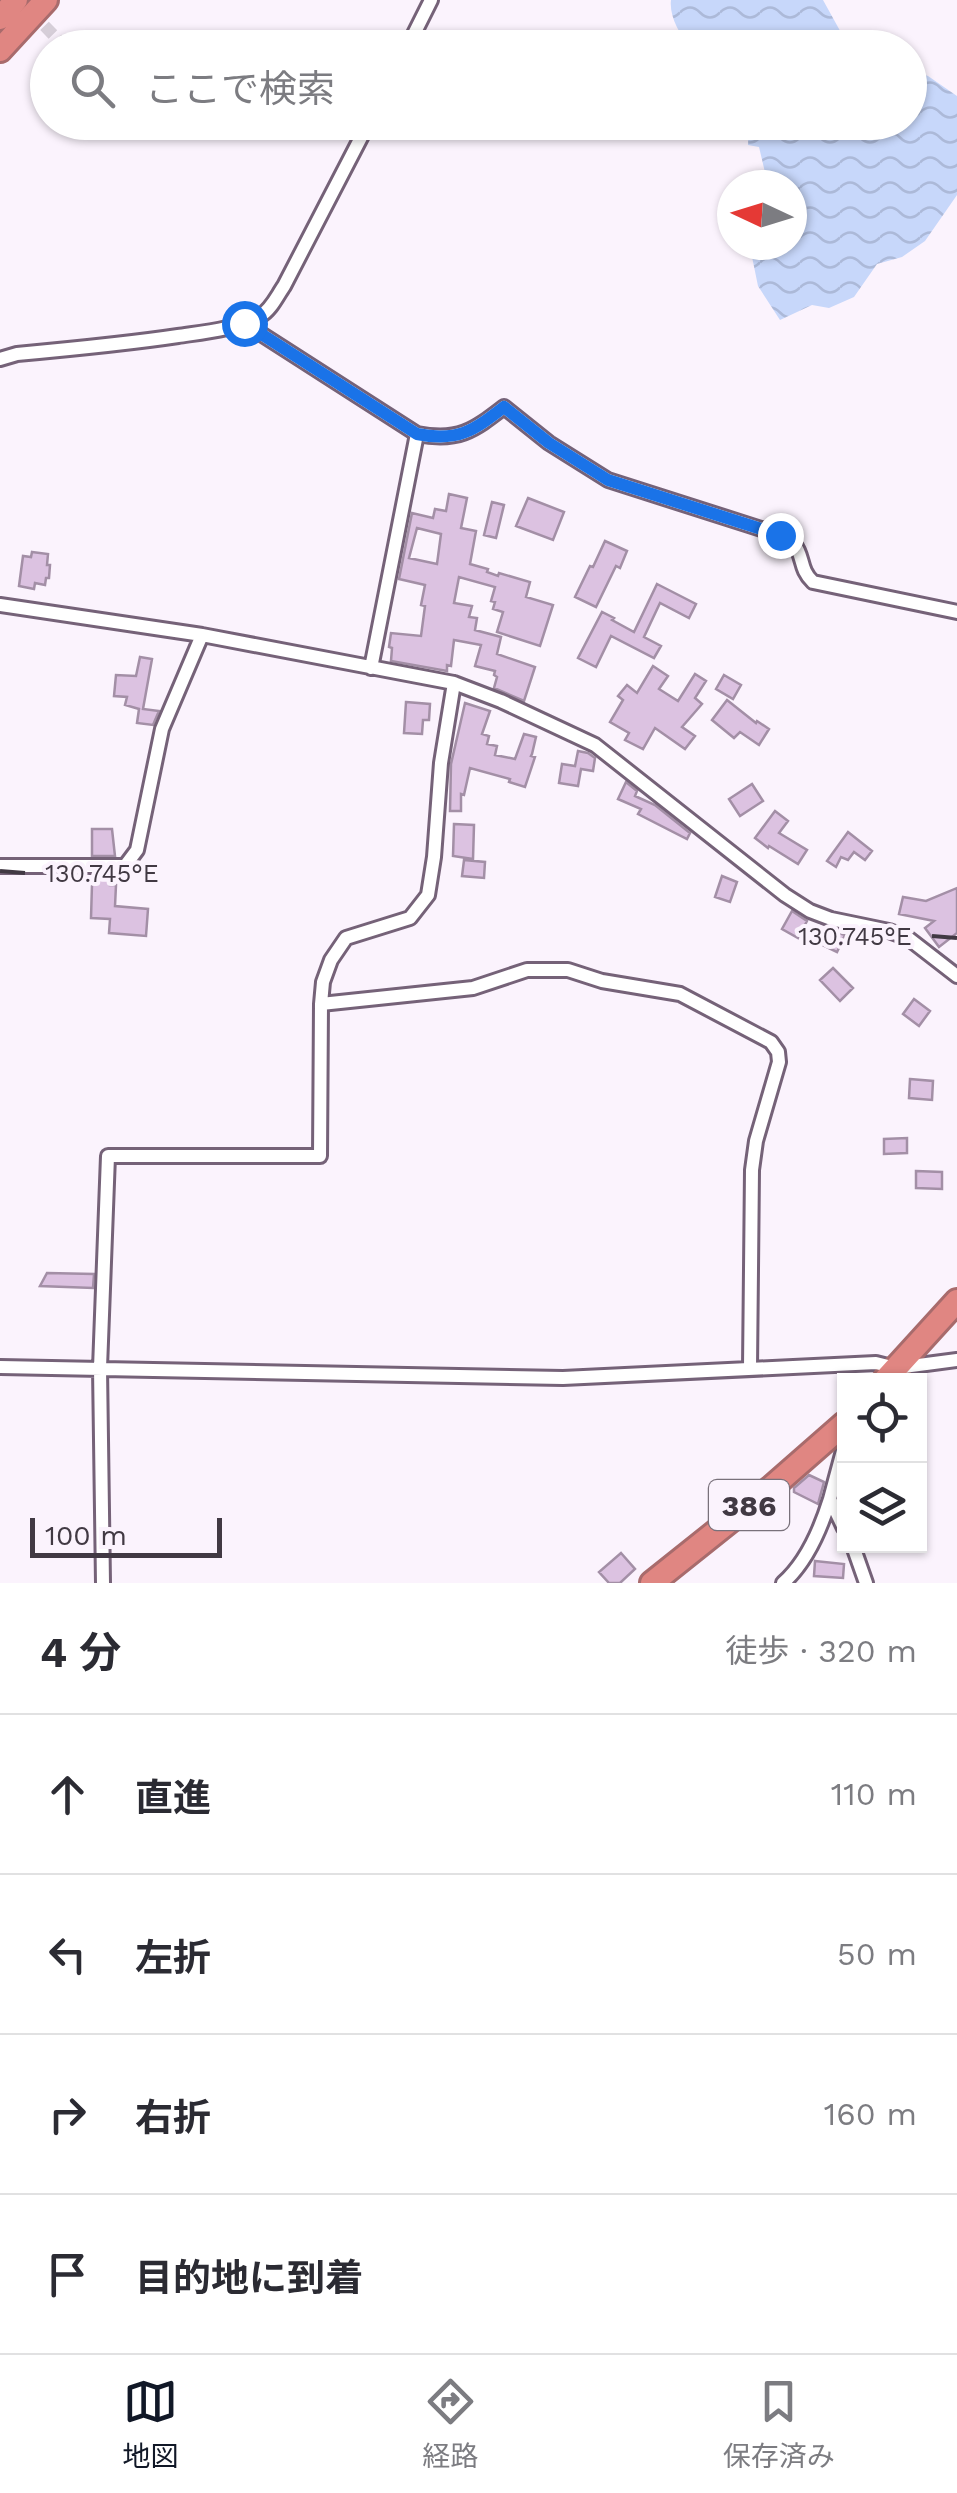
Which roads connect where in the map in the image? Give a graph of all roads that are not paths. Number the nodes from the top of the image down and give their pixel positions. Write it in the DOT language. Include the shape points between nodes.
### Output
graph roads {
  1 [pos="16,0"];
  2 [pos="46,0"];
  3 [pos="431,0"];
  4 [pos="0,18"];
  5 [pos="416,30"];
  6 [pos="0,50"];
  7 [pos="360,140"];
  8 [pos="244,323"];
  9 [pos="0,359"];
  10 [pos="417,434"];
  11 [pos="0,605"];
  12 [pos="957,612"];
  13 [pos="202,634"];
  14 [pos="371,668"];
  15 [pos="454,683"];
  16 [pos="0,866"];
  17 [pos="957,976"];
  18 [pos="321,1004"];
  19 [pos="957,1301"];
  20 [pos="957,1360"];
  21 [pos="0,1367"];
  22 [pos="100,1368"];
  23 [pos="750,1368"];
  24 [pos="889,1373"];
  25 [pos="891,1373"];
  26 [pos="895,1373"];
  27 [pos="837,1430"];
  28 [pos="840,1463"];
  29 [pos="830,1499"];
  30 [pos="837,1514"];
  31 [pos="855,1553"];
  32 [pos="103,1583"];
  33 [pos="652,1583"];
  34 [pos="783,1583"];
  35 [pos="866,1583"];
  1 -- 4 [label="highway"];
  2 -- 6 [label="highway"];
  3 -- 5 [label="street"];
  7 -- 8 [label="street" via="284,286 268,310"];
  8 -- 9 [label="street"];
  8 -- 10 [label="street"];
  10 -- 12 [label="street" via="464,435 504,407 608,480 780,535 793,543 813,582"];
  10 -- 14 [label="street"];
  11 -- 13 [label="street"];
  13 -- 14 [label="street"];
  13 -- 16 [label="street" via="162,729 137,850 126,866"];
  14 -- 15 [label="street"];
  15 -- 17 [label="street" via="595,745 810,911 908,938"];
  15 -- 18 [label="street" via="428,895 410,918 346,938 331,960"];
  18 -- 22 [label="street" via="320,1156 108,1156"];
  18 -- 23 [label="street" via="473,988 527,970 568,970 680,994 771,1042 779,1062 752,1170"];
  19 -- 25 [label="highway"];
  20 -- 26 [label="street"];
  21 -- 22 [label="street"];
  22 -- 23 [label="street" via="562,1378"];
  22 -- 32 [label="street"];
  23 -- 24 [label="street" via="876,1363"];
  27 -- 33 [label="highway, 386"];
  28 -- 29 [label="street"];
  29 -- 30 [label="street"];
  29 -- 34 [label="street" via="809,1549"];
  31 -- 35 [label="street"];
}
